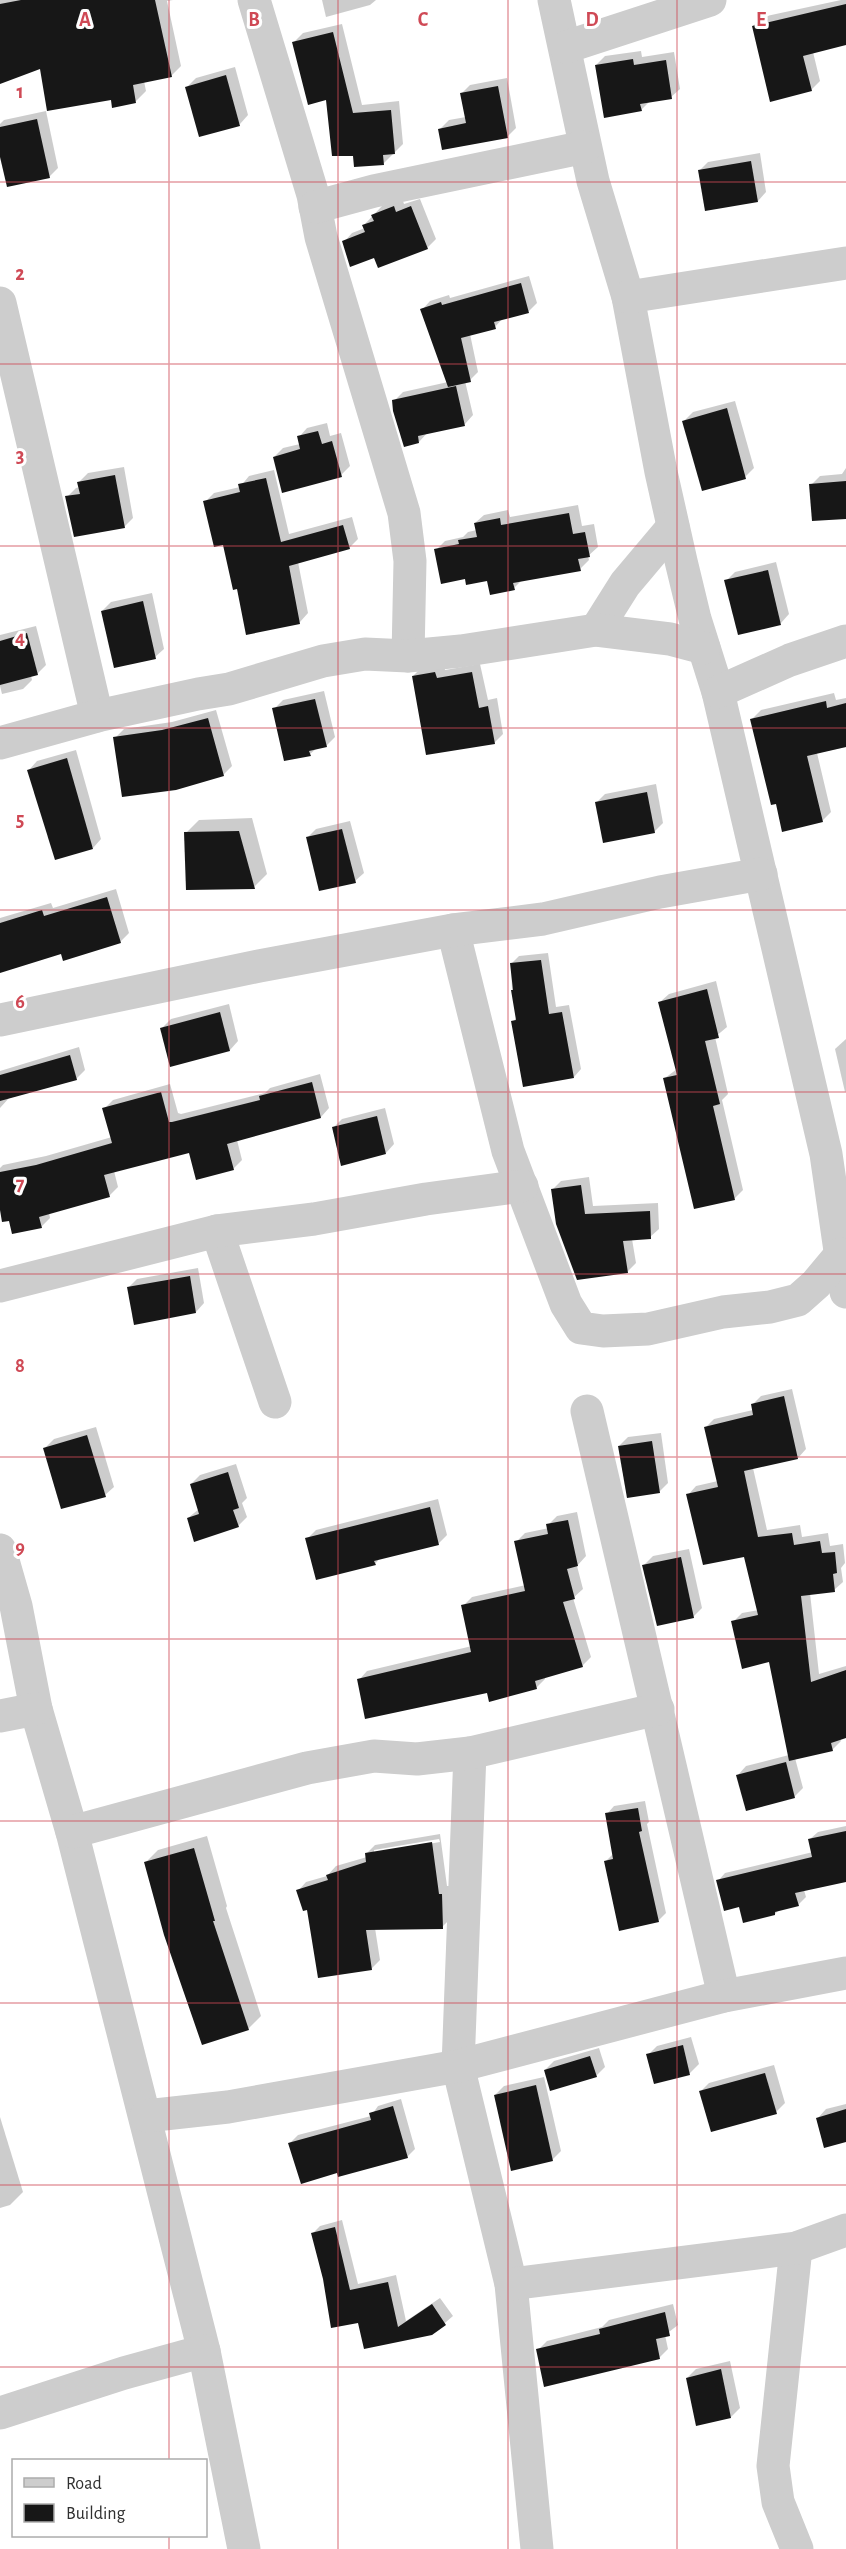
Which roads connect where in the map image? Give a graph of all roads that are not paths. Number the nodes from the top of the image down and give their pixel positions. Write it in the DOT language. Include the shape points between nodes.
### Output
graph roads {
  1 [pos="255,0"];
  2 [pos="554,0"];
  3 [pos="710,0"];
  4 [pos="566,47"];
  5 [pos="585,147"];
  6 [pos="315,207"];
  7 [pos="846,263"];
  8 [pos="628,297"];
  9 [pos="0,303"];
  10 [pos="673,527"];
  11 [pos="596,630"];
  12 [pos="846,640"];
  13 [pos="704,648"];
  14 [pos="408,656"];
  15 [pos="718,692"];
  16 [pos="97,716"];
  17 [pos="0,744"];
  18 [pos="761,874"];
  19 [pos="453,930"];
  20 [pos="0,1020"];
  21 [pos="836,1153"];
  22 [pos="522,1186"];
  23 [pos="217,1231"];
  24 [pos="841,1254"];
  25 [pos="0,1286"];
  26 [pos="846,1292"];
  27 [pos="275,1402"];
  28 [pos="587,1411"];
  29 [pos="0,1550"];
  30 [pos="36,1709"];
  31 [pos="658,1710"];
  32 [pos="0,1716"];
  33 [pos="470,1753"];
  34 [pos="72,1832"];
  35 [pos="846,1973"];
  36 [pos="724,1996"];
  37 [pos="458,2066"];
  38 [pos="146,2116"];
  39 [pos="846,2230"];
  40 [pos="796,2248"];
  41 [pos="511,2284"];
  42 [pos="204,2351"];
  43 [pos="0,2413"];
  44 [pos="244,2549"];
  45 [pos="537,2549"];
  46 [pos="797,2549"];
  1 -- 6 [label="street"];
  2 -- 4 [label="street"];
  3 -- 4 [label="street"];
  4 -- 5 [label="street"];
  5 -- 6 [label="street"];
  5 -- 8 [label="street"];
  6 -- 14 [label="street" via="404,513 410,570"];
  7 -- 8 [label="street"];
  8 -- 10 [label="street"];
  9 -- 16 [label="street"];
  10 -- 11 [label="street" via="625,584"];
  10 -- 13 [label="street"];
  11 -- 13 [label="street" via="670,639"];
  11 -- 14 [label="street"];
  12 -- 15 [label="street"];
  13 -- 15 [label="street"];
  14 -- 16 [label="street" via="365,654 323,661 229,689"];
  15 -- 18 [label="street"];
  16 -- 17 [label="street"];
  18 -- 19 [label="street" via="543,919"];
  18 -- 21 [label="street"];
  19 -- 20 [label="street"];
  19 -- 22 [label="street" via="508,1150"];
  21 -- 24 [label="street"];
  22 -- 23 [label="street"];
  22 -- 24 [label="street" via="566,1304 581,1328 648,1329 798,1300"];
  23 -- 25 [label="street"];
  23 -- 27 [label="street"];
  24 -- 26 [label="street"];
  28 -- 31 [label="street"];
  29 -- 30 [label="street" via="16,1606"];
  30 -- 32 [label="street"];
  30 -- 34 [label="street"];
  31 -- 33 [label="street"];
  31 -- 36 [label="street"];
  33 -- 34 [label="street" via="417,1759 374,1756 307,1768"];
  33 -- 37 [label="street"];
  34 -- 38 [label="street"];
  35 -- 36 [label="street"];
  36 -- 37 [label="street"];
  37 -- 38 [label="street" via="228,2107"];
  37 -- 41 [label="street"];
  38 -- 42 [label="street"];
  39 -- 40 [label="street"];
  40 -- 41 [label="street"];
  40 -- 46 [label="street" via="772,2466 778,2502"];
  41 -- 45 [label="street"];
  42 -- 43 [label="street"];
  42 -- 44 [label="street"];
}
